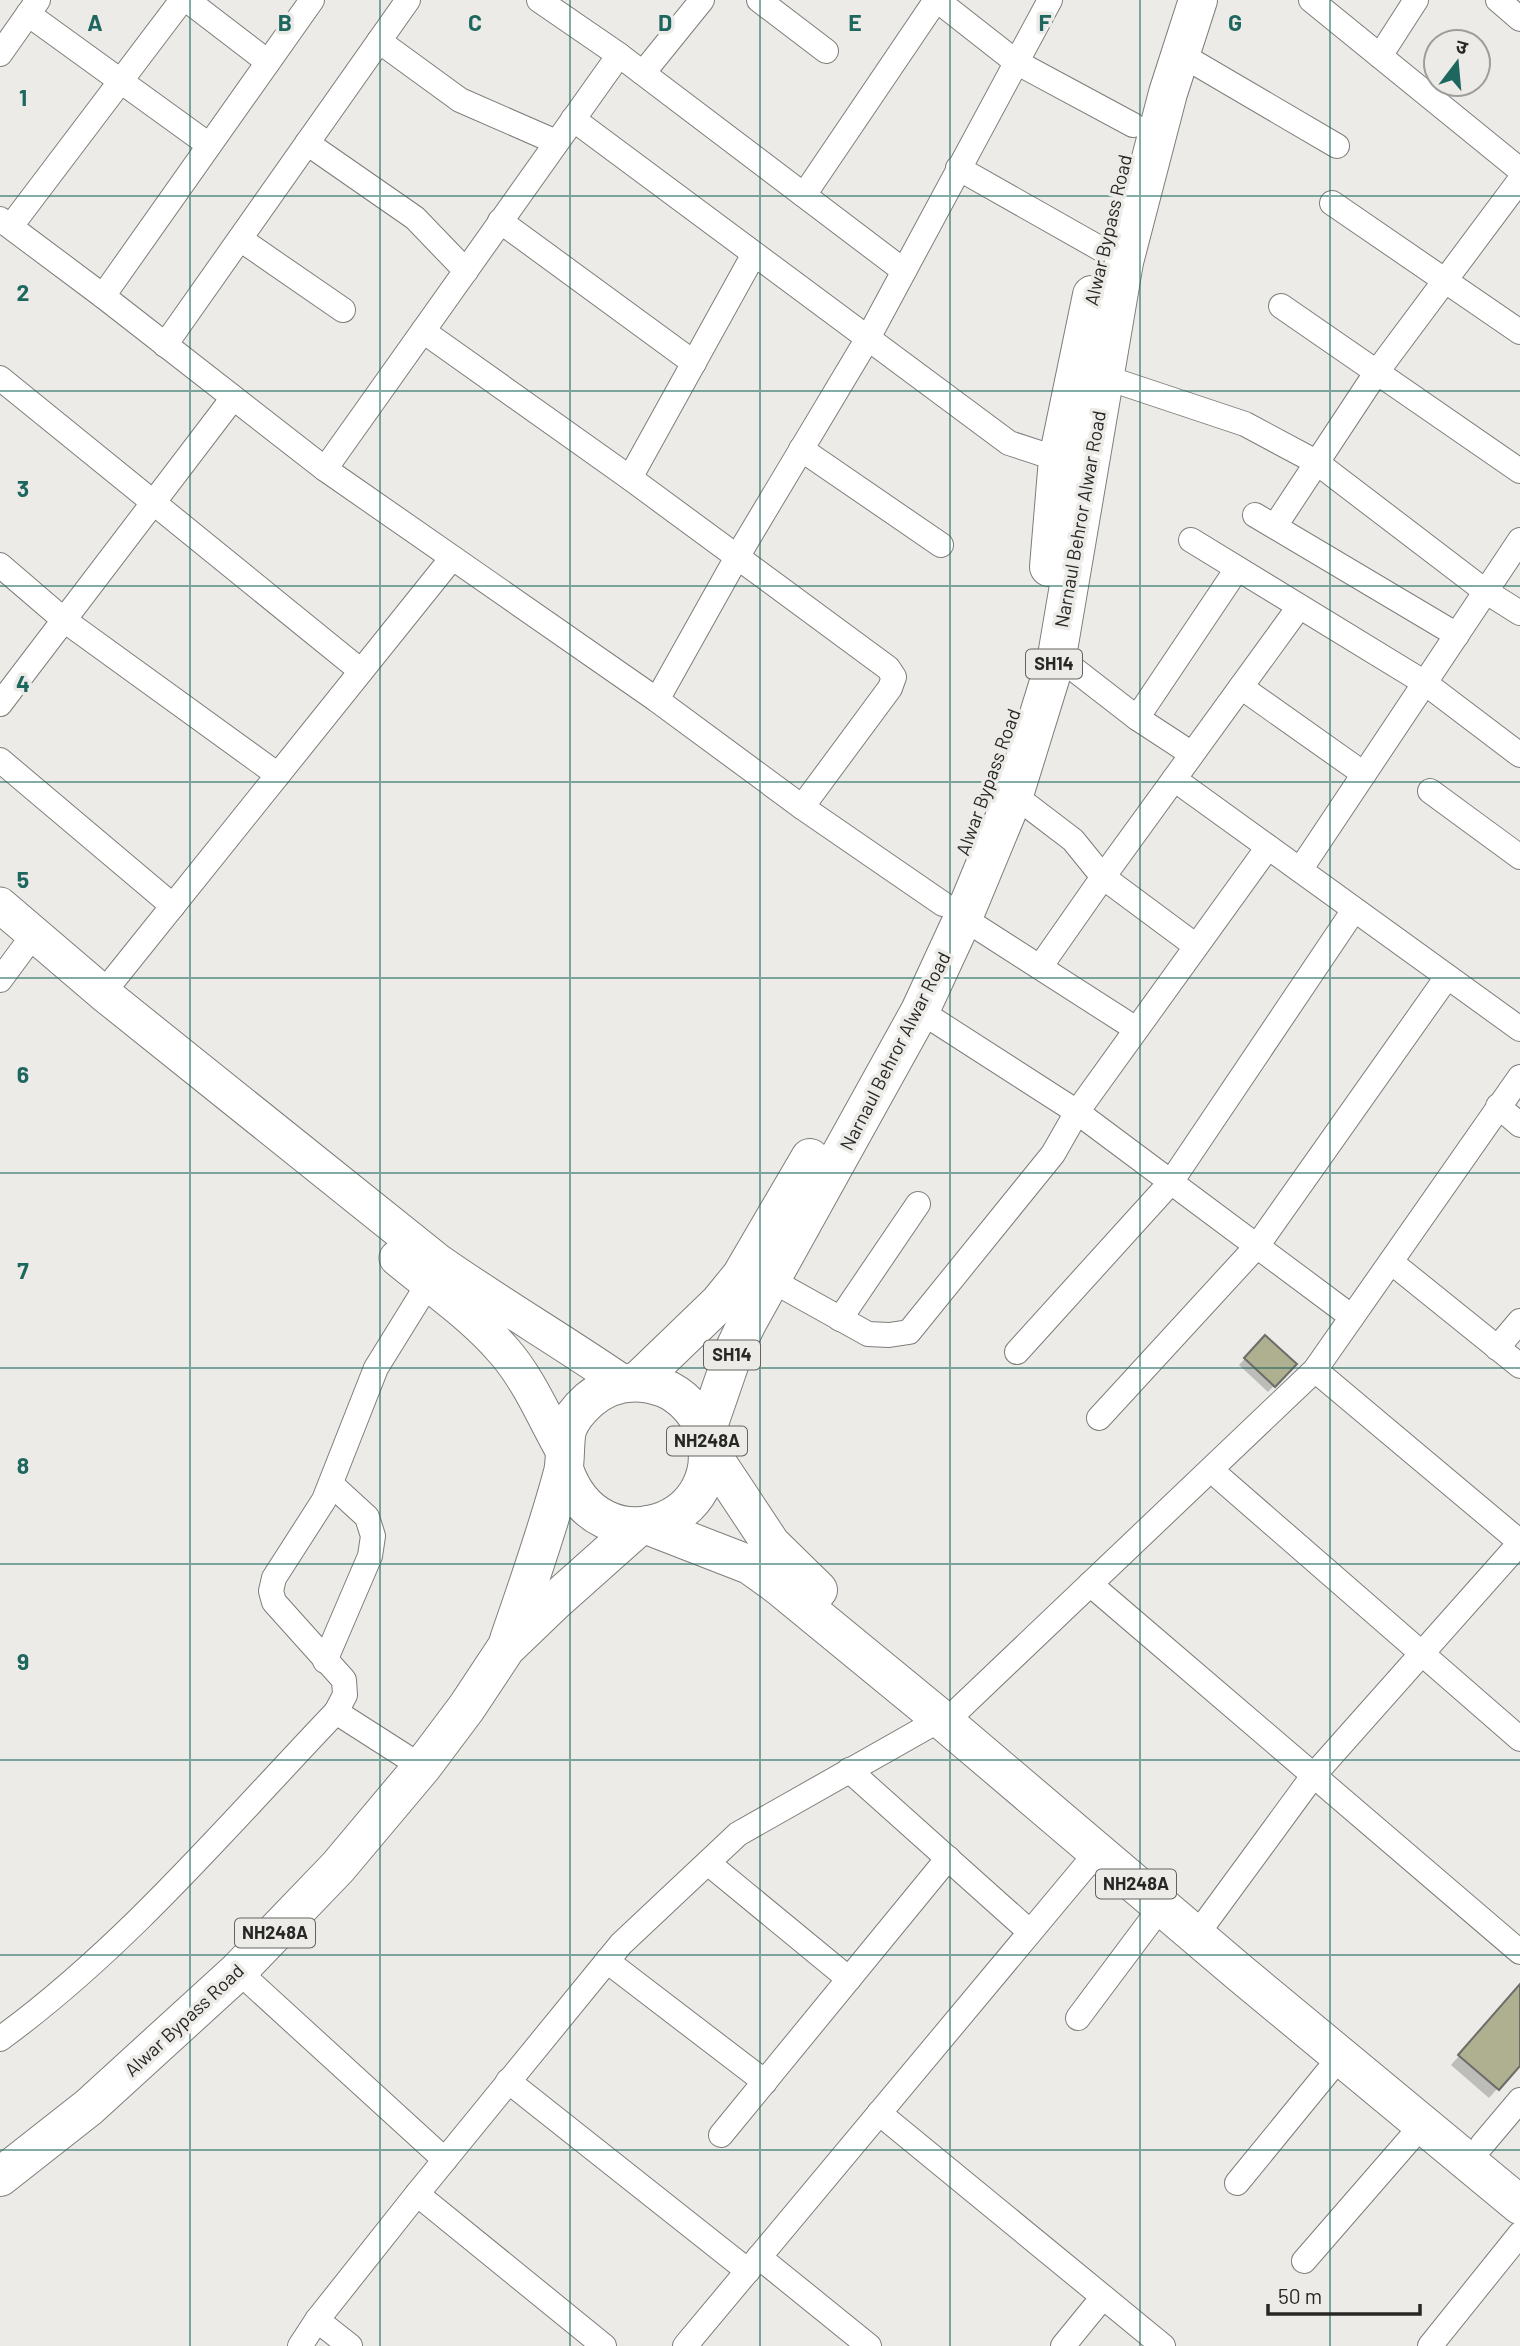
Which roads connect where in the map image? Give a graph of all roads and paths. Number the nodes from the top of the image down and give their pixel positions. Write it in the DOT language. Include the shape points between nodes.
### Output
graph roads {
  1 [pos="185,0"];
  2 [pos="312,0"];
  3 [pos="408,0"];
  4 [pos="539,0"];
  5 [pos="702,0"];
  6 [pos="760,0"];
  7 [pos="937,0"];
  8 [pos="1049,0"];
  9 [pos="1172,0"];
  10 [pos="1198,0"];
  11 [pos="1311,0"];
  12 [pos="1416,0"];
  13 [pos="1498,0"];
  14 [pos="33,7"];
  15 [pos="1520,19"];
  16 [pos="379,41"];
  17 [pos="826,51"];
  18 [pos="0,54"];
  19 [pos="1180,54"];
  20 [pos="619,55"];
  21 [pos="1380,56"];
  22 [pos="268,62"];
  23 [pos="1016,62"];
  24 [pos="643,73"];
  25 [pos="120,83"];
  26 [pos="573,119"];
  27 [pos="1133,125"];
  28 [pos="556,142"];
  29 [pos="307,143"];
  30 [pos="209,145"];
  31 [pos="1337,146"];
  32 [pos="958,168"];
  33 [pos="1520,170"];
  34 [pos="1520,180"];
  35 [pos="804,195"];
  36 [pos="1332,203"];
  37 [pos="500,221"];
  38 [pos="6,222"];
  39 [pos="240,239"];
  40 [pos="1101,249"];
  41 [pos="754,254"];
  42 [pos="466,271"];
  43 [pos="904,271"];
  44 [pos="1446,281"];
  45 [pos="103,296"];
  46 [pos="1281,306"];
  47 [pos="343,310"];
  48 [pos="423,331"];
  49 [pos="1520,332"];
  50 [pos="868,338"];
  51 [pos="164,345"];
  52 [pos="694,363"];
  53 [pos="1376,373"];
  54 [pos="1104,376"];
  55 [pos="0,378"];
  56 [pos="233,398"];
  57 [pos="801,449"];
  58 [pos="1058,459"];
  59 [pos="1316,462"];
  60 [pos="325,469"];
  61 [pos="1520,471"];
  62 [pos="629,478"];
  63 [pos="153,502"];
  64 [pos="1191,540"];
  65 [pos="1520,540"];
  66 [pos="941,545"];
  67 [pos="737,557"];
  68 [pos="452,558"];
  69 [pos="0,565"];
  70 [pos="1237,569"];
  71 [pos="1485,591"];
  72 [pos="1299,607"];
  73 [pos="1520,613"];
  74 [pos="64,620"];
  75 [pos="1457,635"];
  76 [pos="1057,656"];
  77 [pos="361,671"];
  78 [pos="1425,683"];
  79 [pos="1241,687"];
  80 [pos="657,700"];
  81 [pos="0,704"];
  82 [pos="1138,718"];
  83 [pos="1192,754"];
  84 [pos="1520,755"];
  85 [pos="0,760"];
  86 [pos="1364,774"];
  87 [pos="278,775"];
  88 [pos="1174,779"];
  89 [pos="1430,791"];
  90 [pos="1013,795"];
  91 [pos="802,807"];
  92 [pos="1268,847"];
  93 [pos="1520,857"];
  94 [pos="1300,870"];
  95 [pos="1103,877"];
  96 [pos="0,905"];
  97 [pos="173,906"];
  98 [pos="1354,910"];
  99 [pos="953,911"];
  100 [pos="18,939"];
  101 [pos="1196,946"];
  102 [pos="1040,967"];
  103 [pos="1447,977"];
  104 [pos="0,980"];
  105 [pos="103,993"];
  106 [pos="920,1011"];
  107 [pos="1136,1029"];
  108 [pos="1520,1030"];
  109 [pos="1520,1077"];
  110 [pos="1498,1106"];
  111 [pos="1077,1112"];
  112 [pos="1520,1125"];
  113 [pos="1171,1182"];
  114 [pos="918,1204"];
  115 [pos="1257,1246"];
  116 [pos="1391,1262"];
  117 [pos="756,1278"];
  118 [pos="428,1284"];
  119 [pos="1352,1317"];
  120 [pos="840,1319"];
  121 [pos="1520,1321"];
  122 [pos="1497,1348"];
  123 [pos="1017,1352"];
  124 [pos="1520,1366"];
  125 [pos="1315,1370"];
  126 [pos="630,1383"];
  127 [pos="1099,1418"];
  128 [pos="707,1442"];
  129 [pos="564,1460"];
  130 [pos="1211,1470"];
  131 [pos="331,1484"];
  132 [pos="642,1526"];
  133 [pos="1520,1543"];
  134 [pos="1090,1584"];
  135 [pos="506,1648"];
  136 [pos="1421,1654"];
  137 [pos="325,1661"];
  138 [pos="336,1712"];
  139 [pos="950,1713"];
  140 [pos="1520,1739"];
  141 [pos="422,1767"];
  142 [pos="849,1770"];
  143 [pos="1313,1776"];
  144 [pos="1098,1851"];
  145 [pos="948,1858"];
  146 [pos="708,1863"];
  147 [pos="1161,1907"];
  148 [pos="1206,1922"];
  149 [pos="1030,1932"];
  150 [pos="1520,1952"];
  151 [pos="607,1961"];
  152 [pos="238,1971"];
  153 [pos="849,1979"];
  154 [pos="1079,2018"];
  155 [pos="0,2039"];
  156 [pos="1340,2057"];
  157 [pos="509,2081"];
  158 [pos="765,2082"];
  159 [pos="1520,2100"];
  160 [pos="879,2113"];
  161 [pos="1423,2124"];
  162 [pos="721,2135"];
  163 [pos="1482,2145"];
  164 [pos="444,2160"];
  165 [pos="0,2177"];
  166 [pos="1520,2177"];
  167 [pos="1237,2183"];
  168 [pos="417,2194"];
  169 [pos="1520,2205"];
  170 [pos="1520,2234"];
  171 [pos="1304,2261"];
  172 [pos="754,2264"];
  173 [pos="1103,2297"];
  174 [pos="317,2320"];
  175 [pos="300,2346"];
  176 [pos="350,2346"];
  177 [pos="604,2346"];
  178 [pos="685,2346"];
  179 [pos="869,2346"];
  180 [pos="1063,2346"];
  181 [pos="1163,2346"];
  182 [pos="1430,2346"];
  1 -- 22 [label="street"];
  1 -- 25 [label="street"];
  2 -- 22 [label="street"];
  3 -- 16 [label="street"];
  4 -- 20 [label="street"];
  5 -- 24 [label="street"];
  6 -- 17 [label="street"];
  7 -- 23 [label="street"];
  7 -- 35 [label="street"];
  8 -- 23 [label="street"];
  9 -- 27 [label="main road, Alwar Bypass Road / SH14"];
  10 -- 19 [label="main road, Narnaul Behror Alwar Road / SH14"];
  11 -- 21 [label="street"];
  12 -- 21 [label="street"];
  13 -- 15 [label="street"];
  14 -- 18 [label="street"];
  14 -- 25 [label="street"];
  16 -- 28 [label="street" via="460,100"];
  16 -- 29 [label="street"];
  19 -- 31 [label="street"];
  19 -- 54 [label="main road, Narnaul Behror Alwar Road / SH14" via="1124,262"];
  20 -- 24 [label="street"];
  20 -- 26 [label="street"];
  21 -- 33 [label="street"];
  22 -- 30 [label="street"];
  23 -- 27 [label="street"];
  23 -- 32 [label="street"];
  24 -- 35 [label="street"];
  25 -- 30 [label="street"];
  25 -- 38 [label="street"];
  26 -- 28 [label="street"];
  26 -- 41 [label="street"];
  27 -- 40 [label="main road, Alwar Bypass Road / SH14"];
  28 -- 37 [label="street"];
  29 -- 39 [label="street"];
  29 -- 42 [label="street" via="415,218"];
  30 -- 45 [label="street"];
  32 -- 40 [label="street"];
  32 -- 43 [label="street"];
  34 -- 44 [label="street"];
  35 -- 43 [label="street"];
  36 -- 44 [label="street"];
  37 -- 42 [label="street"];
  37 -- 52 [label="street"];
  38 -- 45 [label="street"];
  39 -- 47 [label="street"];
  39 -- 51 [label="street"];
  40 -- 58 [label="main road, Alwar Bypass Road / SH14"];
  41 -- 50 [label="street"];
  41 -- 52 [label="street"];
  42 -- 48 [label="street"];
  43 -- 50 [label="street"];
  44 -- 49 [label="street"];
  44 -- 53 [label="street"];
  45 -- 51 [label="street"];
  46 -- 53 [label="street"];
  48 -- 60 [label="street"];
  48 -- 62 [label="street"];
  50 -- 57 [label="street"];
  50 -- 58 [label="street" via="1009,443"];
  51 -- 56 [label="street"];
  52 -- 62 [label="street"];
  53 -- 59 [label="street"];
  53 -- 61 [label="street"];
  54 -- 59 [label="street" via="1245,424"];
  54 -- 76 [label="main road, Narnaul Behror Alwar Road / SH14"];
  55 -- 63 [label="street"];
  56 -- 60 [label="street"];
  56 -- 63 [label="street"];
  57 -- 66 [label="street"];
  57 -- 67 [label="street"];
  58 -- 99 [label="main road, Alwar Bypass Road / SH14" via="1051,556 1036,631"];
  59 -- 71 [label="street"];
  59 -- 75 [label="street" via="1265,520"];
  60 -- 68 [label="street"];
  62 -- 67 [label="street"];
  63 -- 74 [label="street"];
  63 -- 77 [label="street"];
  64 -- 70 [label="street"];
  65 -- 71 [label="street"];
  67 -- 80 [label="street"];
  67 -- 91 [label="street" via="887,667 894,677 891,688"];
  68 -- 77 [label="street"];
  68 -- 80 [label="street"];
  69 -- 74 [label="street"];
  70 -- 72 [label="street"];
  70 -- 82 [label="street"];
  71 -- 73 [label="street"];
  71 -- 75 [label="street"];
  72 -- 78 [label="street"];
  72 -- 79 [label="street"];
  74 -- 81 [label="street"];
  74 -- 87 [label="street"];
  75 -- 78 [label="street"];
  76 -- 82 [label="street"];
  76 -- 90 [label="main road, Narnaul Behror Alwar Road / SH14"];
  77 -- 87 [label="street"];
  78 -- 84 [label="street"];
  78 -- 86 [label="street"];
  79 -- 83 [label="street"];
  79 -- 86 [label="street"];
  80 -- 91 [label="street"];
  82 -- 83 [label="street"];
  83 -- 88 [label="street"];
  85 -- 97 [label="street"];
  86 -- 94 [label="street"];
  87 -- 97 [label="street"];
  88 -- 92 [label="street"];
  88 -- 95 [label="street"];
  89 -- 93 [label="street"];
  90 -- 95 [label="street" via="1073,840"];
  90 -- 99 [label="main road, Narnaul Behror Alwar Road / SH14"];
  91 -- 99 [label="street"];
  92 -- 94 [label="street"];
  92 -- 101 [label="street"];
  94 -- 98 [label="street"];
  95 -- 101 [label="street"];
  95 -- 102 [label="street"];
  96 -- 100 [label="street"];
  97 -- 105 [label="street"];
  98 -- 103 [label="street"];
  98 -- 113 [label="street"];
  99 -- 102 [label="street"];
  99 -- 106 [label="main road, Narnaul Behror Alwar Road / SH14"];
  99 -- 117 [label="main road, Alwar Bypass Road / SH14" via="877,1040"];
  100 -- 104 [label="street"];
  100 -- 105 [label="street"];
  100 -- 118 [label="street"];
  101 -- 107 [label="street"];
  102 -- 107 [label="street"];
  103 -- 108 [label="street"];
  103 -- 115 [label="street"];
  105 -- 126 [label="street" via="436,1260 492,1300"];
  106 -- 111 [label="street"];
  106 -- 117 [label="main road, Narnaul Behror Alwar Road / SH14"];
  107 -- 111 [label="street"];
  109 -- 110 [label="street"];
  110 -- 112 [label="street"];
  110 -- 116 [label="street"];
  111 -- 113 [label="street"];
  111 -- 120 [label="street" via="1054,1154 909,1332 868,1334"];
  113 -- 115 [label="street"];
  113 -- 123 [label="street"];
  114 -- 120 [label="street"];
  115 -- 119 [label="street"];
  115 -- 127 [label="street"];
  116 -- 119 [label="street"];
  116 -- 122 [label="street"];
  117 -- 120 [label="street"];
  117 -- 126 [label="main road, SH14" via="719,1303"];
  117 -- 128 [label="main road, SH14"];
  118 -- 129 [label="street" via="504,1351"];
  118 -- 131 [label="street" via="376,1368"];
  119 -- 125 [label="street"];
  121 -- 122 [label="street"];
  122 -- 124 [label="street"];
  125 -- 130 [label="street"];
  125 -- 133 [label="street"];
  126 -- 128 [label="main road, NH248A" via="675,1393 701,1422"];
  126 -- 129 [label="main road, NH248A" via="600,1392 581,1407 568,1428"];
  128 -- 132 [label="main road, NH248A" via="704,1480 697,1494 676,1515"];
  128 -- 139 [label="main road, NH248A" via="771,1544"];
  129 -- 132 [label="main road, NH248A" via="569,1485 578,1499 604,1521"];
  129 -- 135 [label="main road, NH248A"];
  130 -- 134 [label="street"];
  130 -- 136 [label="street"];
  131 -- 137 [label="street" via="367,1517 373,1536 370,1556"];
  131 -- 137 [label="street" via="274,1578 271,1591 274,1602"];
  132 -- 135 [label="main road, NH248A"];
  132 -- 139 [label="main road, NH248A" via="750,1565"];
  133 -- 136 [label="street"];
  134 -- 139 [label="street"];
  134 -- 143 [label="street"];
  135 -- 141 [label="main road, Alwar Bypass Road / NH248A"];
  136 -- 140 [label="street"];
  136 -- 143 [label="street"];
  137 -- 138 [label="street" via="344,1680 345,1695"];
  138 -- 141 [label="street"];
  138 -- 155 [label="street" via="99,1957"];
  139 -- 142 [label="street"];
  139 -- 144 [label="main road, NH248A"];
  139 -- 148 [label="main road, NH248A"];
  141 -- 152 [label="main road, Alwar Bypass Road / NH248A" via="338,1867"];
  142 -- 145 [label="street"];
  142 -- 146 [label="street" via="738,1834"];
  143 -- 148 [label="street"];
  143 -- 150 [label="street"];
  144 -- 147 [label="main road, NH248A"];
  144 -- 149 [label="street"];
  145 -- 149 [label="street"];
  145 -- 153 [label="street"];
  146 -- 151 [label="street"];
  146 -- 153 [label="street"];
  147 -- 154 [label="street"];
  147 -- 156 [label="main road, NH248A"];
  148 -- 163 [label="main road, NH248A"];
  149 -- 160 [label="street"];
  151 -- 157 [label="street"];
  151 -- 158 [label="street"];
  152 -- 164 [label="street"];
  152 -- 165 [label="main road, Alwar Bypass Road / NH248A" via="99,2099"];
  153 -- 158 [label="street"];
  156 -- 161 [label="main road, NH248A"];
  156 -- 167 [label="street"];
  157 -- 164 [label="street"];
  157 -- 172 [label="street"];
  158 -- 162 [label="street"];
  159 -- 163 [label="street"];
  160 -- 172 [label="street"];
  160 -- 173 [label="street"];
  161 -- 169 [label="main road, NH248A"];
  161 -- 171 [label="street"];
  163 -- 166 [label="main road, NH248A"];
  164 -- 168 [label="street"];
  168 -- 174 [label="street"];
  168 -- 177 [label="street"];
  170 -- 182 [label="street"];
  172 -- 178 [label="street"];
  172 -- 179 [label="street"];
  173 -- 180 [label="street"];
  173 -- 181 [label="street"];
  174 -- 175 [label="street"];
  174 -- 176 [label="street"];
}
